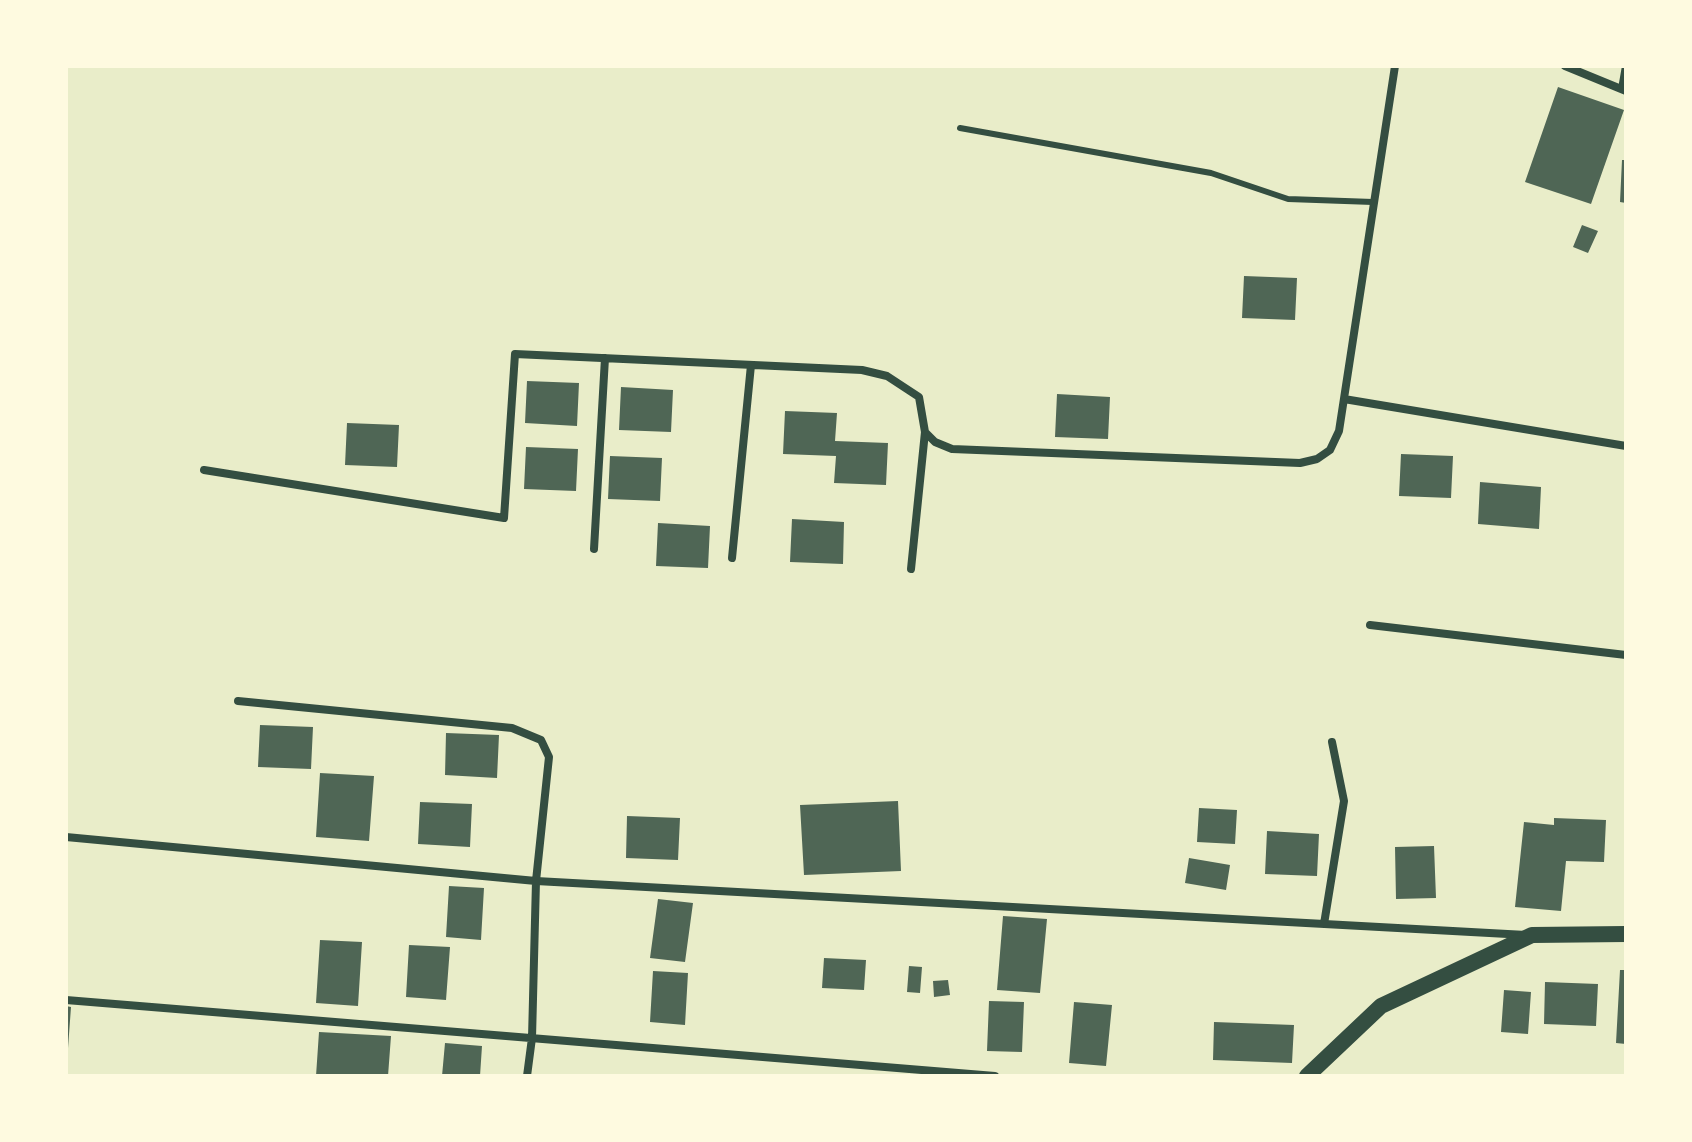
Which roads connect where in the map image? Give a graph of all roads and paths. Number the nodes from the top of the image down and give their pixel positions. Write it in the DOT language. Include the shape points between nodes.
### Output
graph roads {
  1 [pos="1395,66"];
  2 [pos="1565,66"];
  3 [pos="1626,66"];
  4 [pos="1624,90"];
  5 [pos="960,128"];
  6 [pos="1373,202"];
  7 [pos="605,358"];
  8 [pos="751,365"];
  9 [pos="1344,399"];
  10 [pos="925,432"];
  11 [pos="1626,446"];
  12 [pos="204,470"];
  13 [pos="594,549"];
  14 [pos="732,558"];
  15 [pos="911,569"];
  16 [pos="1370,625"];
  17 [pos="1626,655"];
  18 [pos="238,701"];
  19 [pos="1332,742"];
  20 [pos="66,837"];
  21 [pos="536,881"];
  22 [pos="1324,924"];
  23 [pos="1626,934"];
  24 [pos="1532,935"];
  25 [pos="66,1000"];
  26 [pos="532,1038"];
  27 [pos="527,1076"];
  28 [pos="995,1076"];
  29 [pos="1307,1076"];
  1 -- 6 [label="street"];
  2 -- 4 [label="street"];
  3 -- 4 [label="street"];
  5 -- 6 [label="lane" via="1211,173 1288,199"];
  6 -- 9 [label="street"];
  7 -- 8 [label="street"];
  7 -- 12 [label="street" via="515,354 504,518"];
  7 -- 13 [label="street"];
  8 -- 10 [label="street" via="887,376 919,397"];
  8 -- 14 [label="street"];
  9 -- 10 [label="street" via="1330,450 1300,463 952,449"];
  9 -- 11 [label="street"];
  10 -- 15 [label="street"];
  16 -- 17 [label="street"];
  18 -- 21 [label="street" via="534,734 549,757"];
  19 -- 22 [label="street" via="1344,801"];
  20 -- 21 [label="street"];
  21 -- 22 [label="street"];
  21 -- 26 [label="street"];
  22 -- 24 [label="street"];
  23 -- 24 [label="main road"];
  24 -- 29 [label="main road" via="1381,1006"];
  25 -- 26 [label="street"];
  26 -- 27 [label="street"];
  26 -- 28 [label="street"];
}
